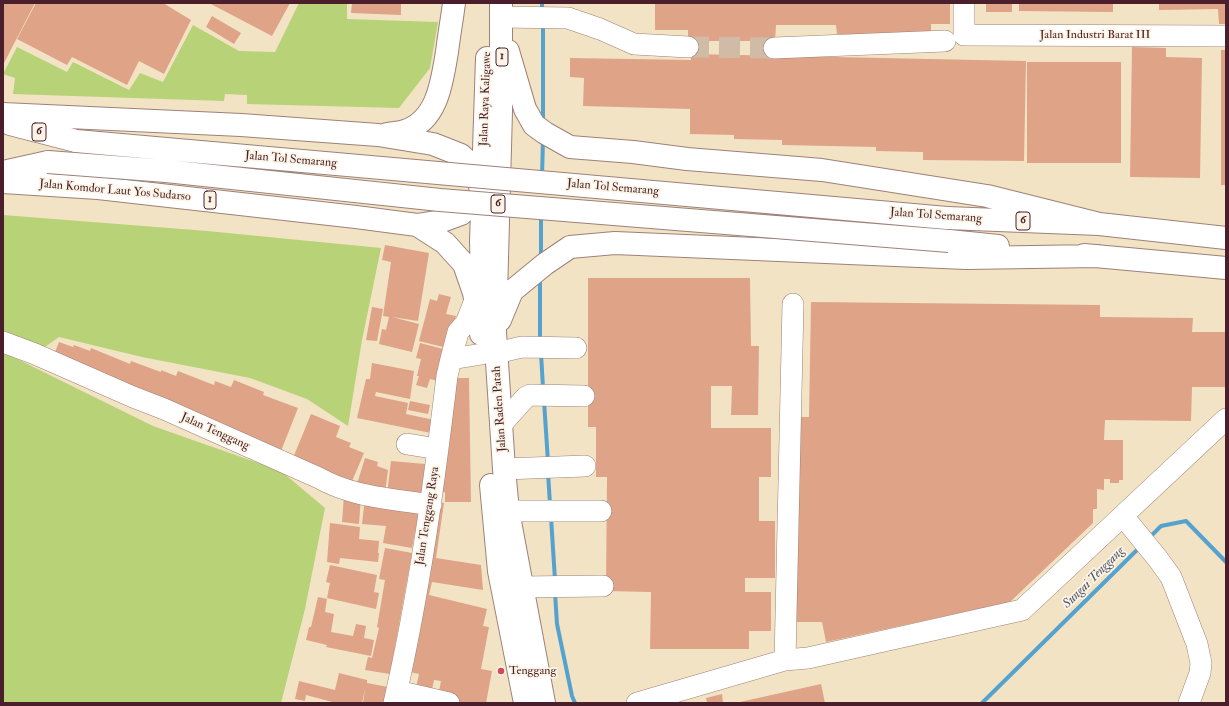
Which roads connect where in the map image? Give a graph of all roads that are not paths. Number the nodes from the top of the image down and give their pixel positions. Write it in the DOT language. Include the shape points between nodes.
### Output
graph roads {
  1 [pos="454,3"];
  2 [pos="964,3"];
  3 [pos="502,14"];
  4 [pos="1226,36"];
  5 [pos="955,38"];
  6 [pos="688,48"];
  7 [pos="774,48"];
  8 [pos="501,111"];
  9 [pos="3,114"];
  10 [pos="3,122"];
  11 [pos="378,135"];
  12 [pos="3,172"];
  13 [pos="3,182"];
  14 [pos="483,194"];
  15 [pos="1099,224"];
  16 [pos="416,225"];
  17 [pos="1226,238"];
  18 [pos="497,255"];
  19 [pos="1098,256"];
  20 [pos="1226,268"];
  21 [pos="475,300"];
  22 [pos="793,304"];
  23 [pos="3,342"];
  24 [pos="489,343"];
  25 [pos="570,348"];
  26 [pos="451,358"];
  27 [pos="584,396"];
  28 [pos="1226,419"];
  29 [pos="501,425"];
  30 [pos="407,444"];
  31 [pos="438,449"];
  32 [pos="585,466"];
  33 [pos="504,469"];
  34 [pos="431,506"];
  35 [pos="517,511"];
  36 [pos="601,511"];
  37 [pos="1126,520"];
  38 [pos="603,586"];
  39 [pos="528,587"];
  40 [pos="785,660"];
  41 [pos="396,697"];
  42 [pos="449,703"];
  43 [pos="525,703"];
  44 [pos="544,703"];
  45 [pos="637,703"];
  46 [pos="1189,703"];
  1 -- 11 [label="highway" via="444,76 433,108 410,129"];
  2 -- 5 [label="street"];
  3 -- 6 [label="street" via="568,18 634,44"];
  3 -- 8 [label="highway, 1"];
  3 -- 14 [label="highway, Jalan Raya Kaligawe" via="487,42"];
  3 -- 15 [label="highway" via="525,109 534,125 570,147 822,170 987,196"];
  4 -- 5 [label="street, Jalan Industri Barat III"];
  5 -- 7 [label="street, Jalan Industri Barat III"];
  8 -- 14 [label="highway, 1" via="487,186"];
  8 -- 18 [label="highway, Jalan Raden Patah"];
  9 -- 11 [label="highway" via="241,125"];
  10 -- 15 [label="highway, Jalan Tol Semarang / 6, bridge" via="76,141 947,218"];
  11 -- 14 [label="highway" via="433,144 461,155 473,166"];
  12 -- 19 [label="highway, Jalan Tol Semarang / 6, bridge" via="48,162 166,171 440,200 949,241"];
  13 -- 16 [label="highway, Jalan Komdor Laut Yos Sudarso / 1" via="98,188"];
  14 -- 16 [label="highway, 1" via="461,214 442,221"];
  14 -- 18 [label="highway"];
  14 -- 24 [label="highway, Jalan Raden Patah" via="481,241"];
  15 -- 17 [label="highway, Jalan Tol Semarang / 6"];
  16 -- 21 [label="highway" via="445,243 464,264"];
  18 -- 24 [label="highway, Jalan Raden Patah"];
  19 -- 20 [label="highway, Jalan Tol Semarang / 6"];
  19 -- 24 [label="highway" via="966,258 615,243 570,247 512,291"];
  21 -- 24 [label="highway"];
  21 -- 26 [label="street, Jalan Tenggang Raya" via="466,323 458,332"];
  22 -- 40 [label="street"];
  23 -- 34 [label="street, Jalan Tenggang" via="164,409 330,485 370,496"];
  24 -- 25 [label="street"];
  24 -- 26 [label="street"];
  24 -- 29 [label="highway, Jalan Raden Patah"];
  24 -- 43 [label="highway, Jalan Raden Patah" via="493,512 499,571"];
  26 -- 31 [label="street, Jalan Tenggang Raya"];
  27 -- 29 [label="street" via="530,395"];
  28 -- 37 [label="street"];
  29 -- 33 [label="highway, Jalan Raden Patah"];
  30 -- 31 [label="street"];
  31 -- 34 [label="street, Jalan Tenggang Raya"];
  32 -- 33 [label="street"];
  33 -- 35 [label="highway, Jalan Raden Patah"];
  34 -- 41 [label="street, Jalan Tenggang Raya"];
  35 -- 36 [label="street"];
  35 -- 39 [label="highway, Jalan Raden Patah"];
  37 -- 40 [label="street" via="1022,610 808,658"];
  37 -- 46 [label="street" via="1171,577 1197,644 1201,663 1200,673"];
  38 -- 39 [label="street"];
  39 -- 44 [label="highway, Jalan Raden Patah"];
  40 -- 45 [label="street"];
  41 -- 42 [label="street"];
}
